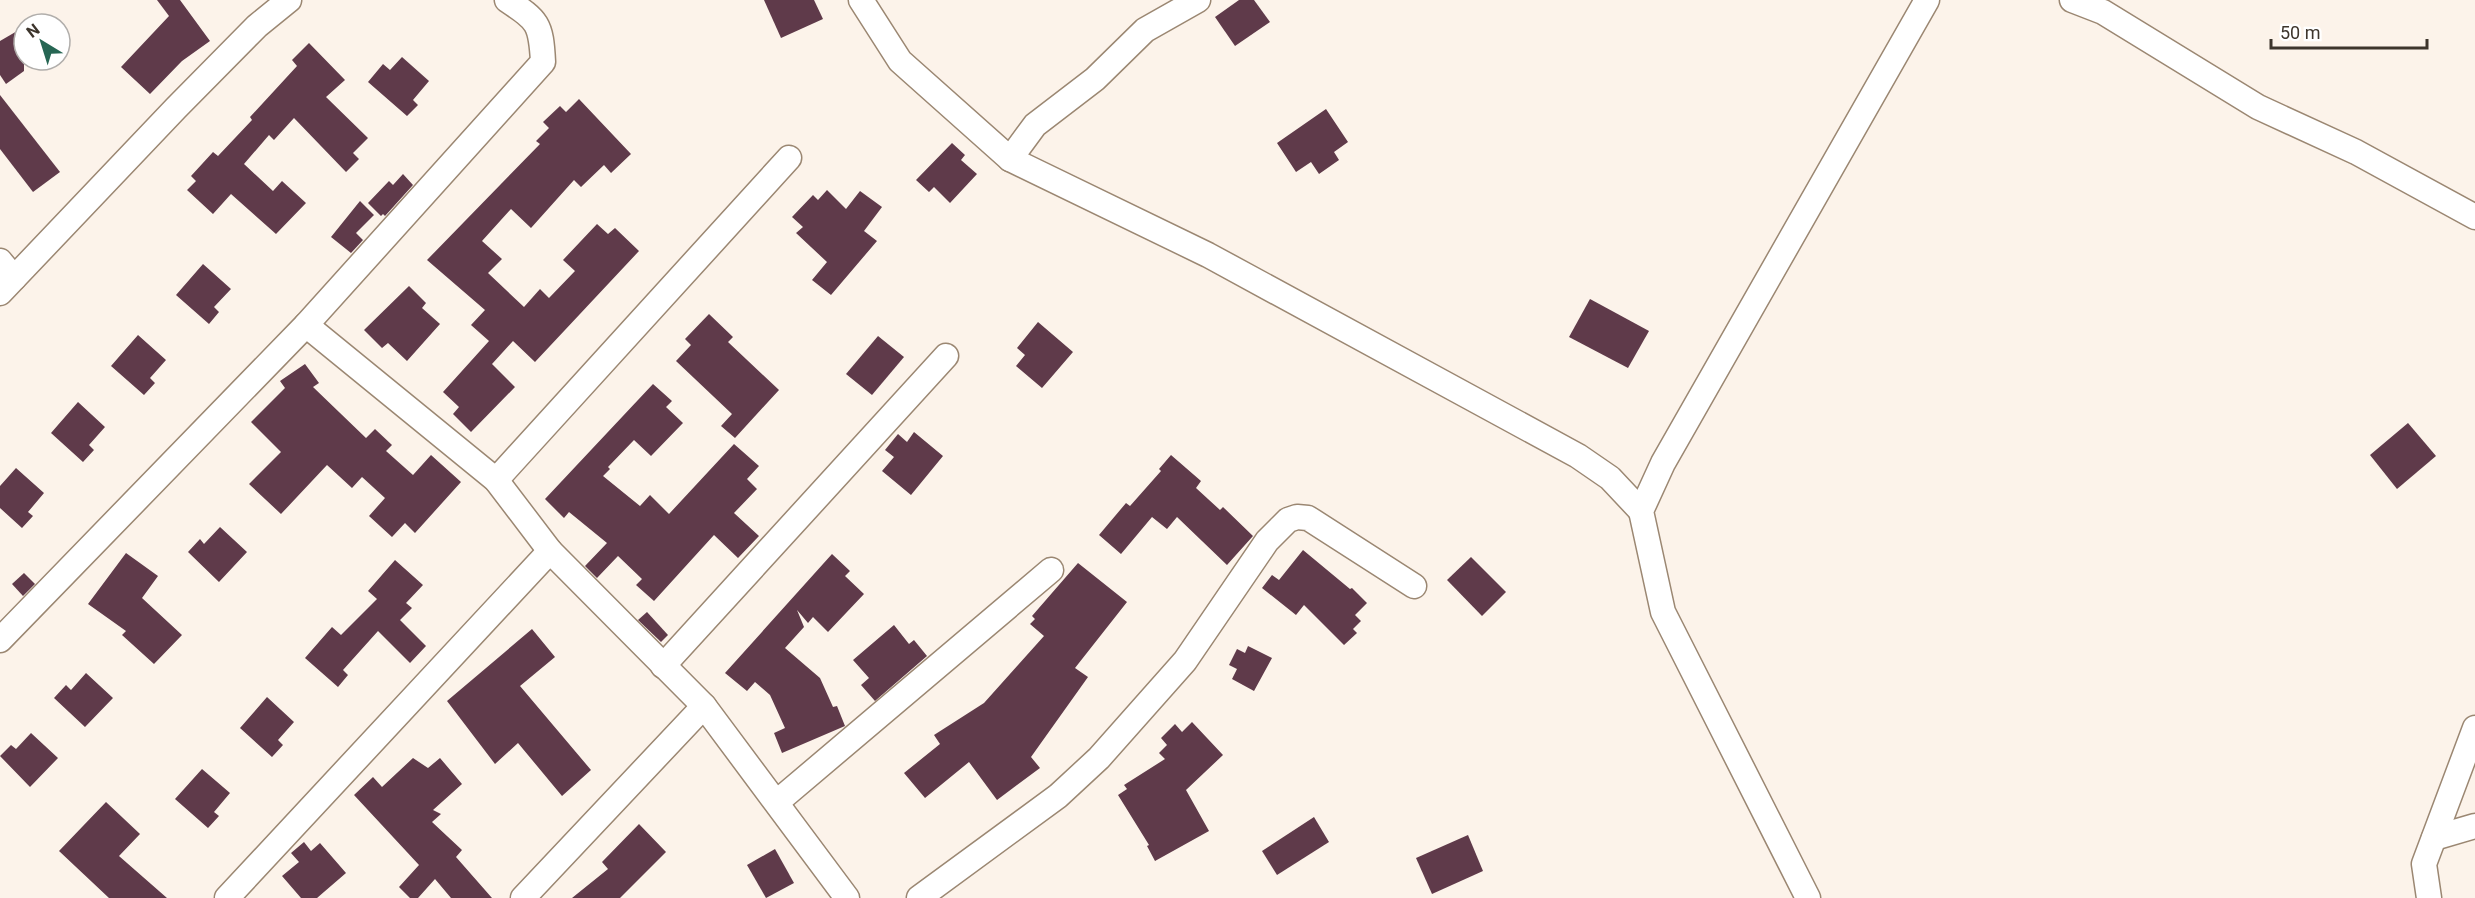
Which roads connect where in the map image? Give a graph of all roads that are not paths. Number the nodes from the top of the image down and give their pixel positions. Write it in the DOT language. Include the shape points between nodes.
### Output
graph roads {
  1 [pos="289,0"];
  2 [pos="507,0"];
  3 [pos="861,0"];
  4 [pos="1198,0"];
  5 [pos="1927,0"];
  6 [pos="2072,0"];
  7 [pos="789,158"];
  8 [pos="1010,159"];
  9 [pos="2475,217"];
  10 [pos="5,277"];
  11 [pos="306,325"];
  12 [pos="946,356"];
  13 [pos="496,480"];
  14 [pos="1641,511"];
  15 [pos="550,551"];
  16 [pos="1051,570"];
  17 [pos="1414,586"];
  18 [pos="0,640"];
  19 [pos="663,666"];
  20 [pos="704,706"];
  21 [pos="2475,728"];
  22 [pos="777,802"];
  23 [pos="2475,826"];
  24 [pos="2434,838"];
  25 [pos="227,898"];
  26 [pos="523,898"];
  27 [pos="847,898"];
  28 [pos="919,898"];
  29 [pos="1808,898"];
  30 [pos="2429,898"];
  1 -- 10 [label="street" via="257,26"];
  2 -- 11 [label="street" via="530,14 538,27 543,62"];
  3 -- 8 [label="street" via="900,61"];
  4 -- 8 [label="street" via="1145,30 1095,79 1035,125"];
  5 -- 14 [label="street" via="1663,463"];
  6 -- 9 [label="street" via="2103,12 2258,107 2356,152"];
  7 -- 13 [label="street"];
  8 -- 14 [label="street" via="1208,255 1578,456 1611,478"];
  11 -- 13 [label="street"];
  11 -- 18 [label="street"];
  12 -- 19 [label="street"];
  13 -- 15 [label="street"];
  14 -- 29 [label="street" via="1663,612"];
  15 -- 19 [label="street"];
  15 -- 25 [label="street"];
  16 -- 22 [label="street"];
  17 -- 28 [label="street" via="1308,518 1288,520 1267,541 1185,661 1099,758 1058,796"];
  19 -- 20 [label="street"];
  20 -- 22 [label="street"];
  20 -- 26 [label="street"];
  21 -- 24 [label="street"];
  22 -- 27 [label="street"];
  23 -- 24 [label="street"];
  24 -- 30 [label="street" via="2424,864"];
}
